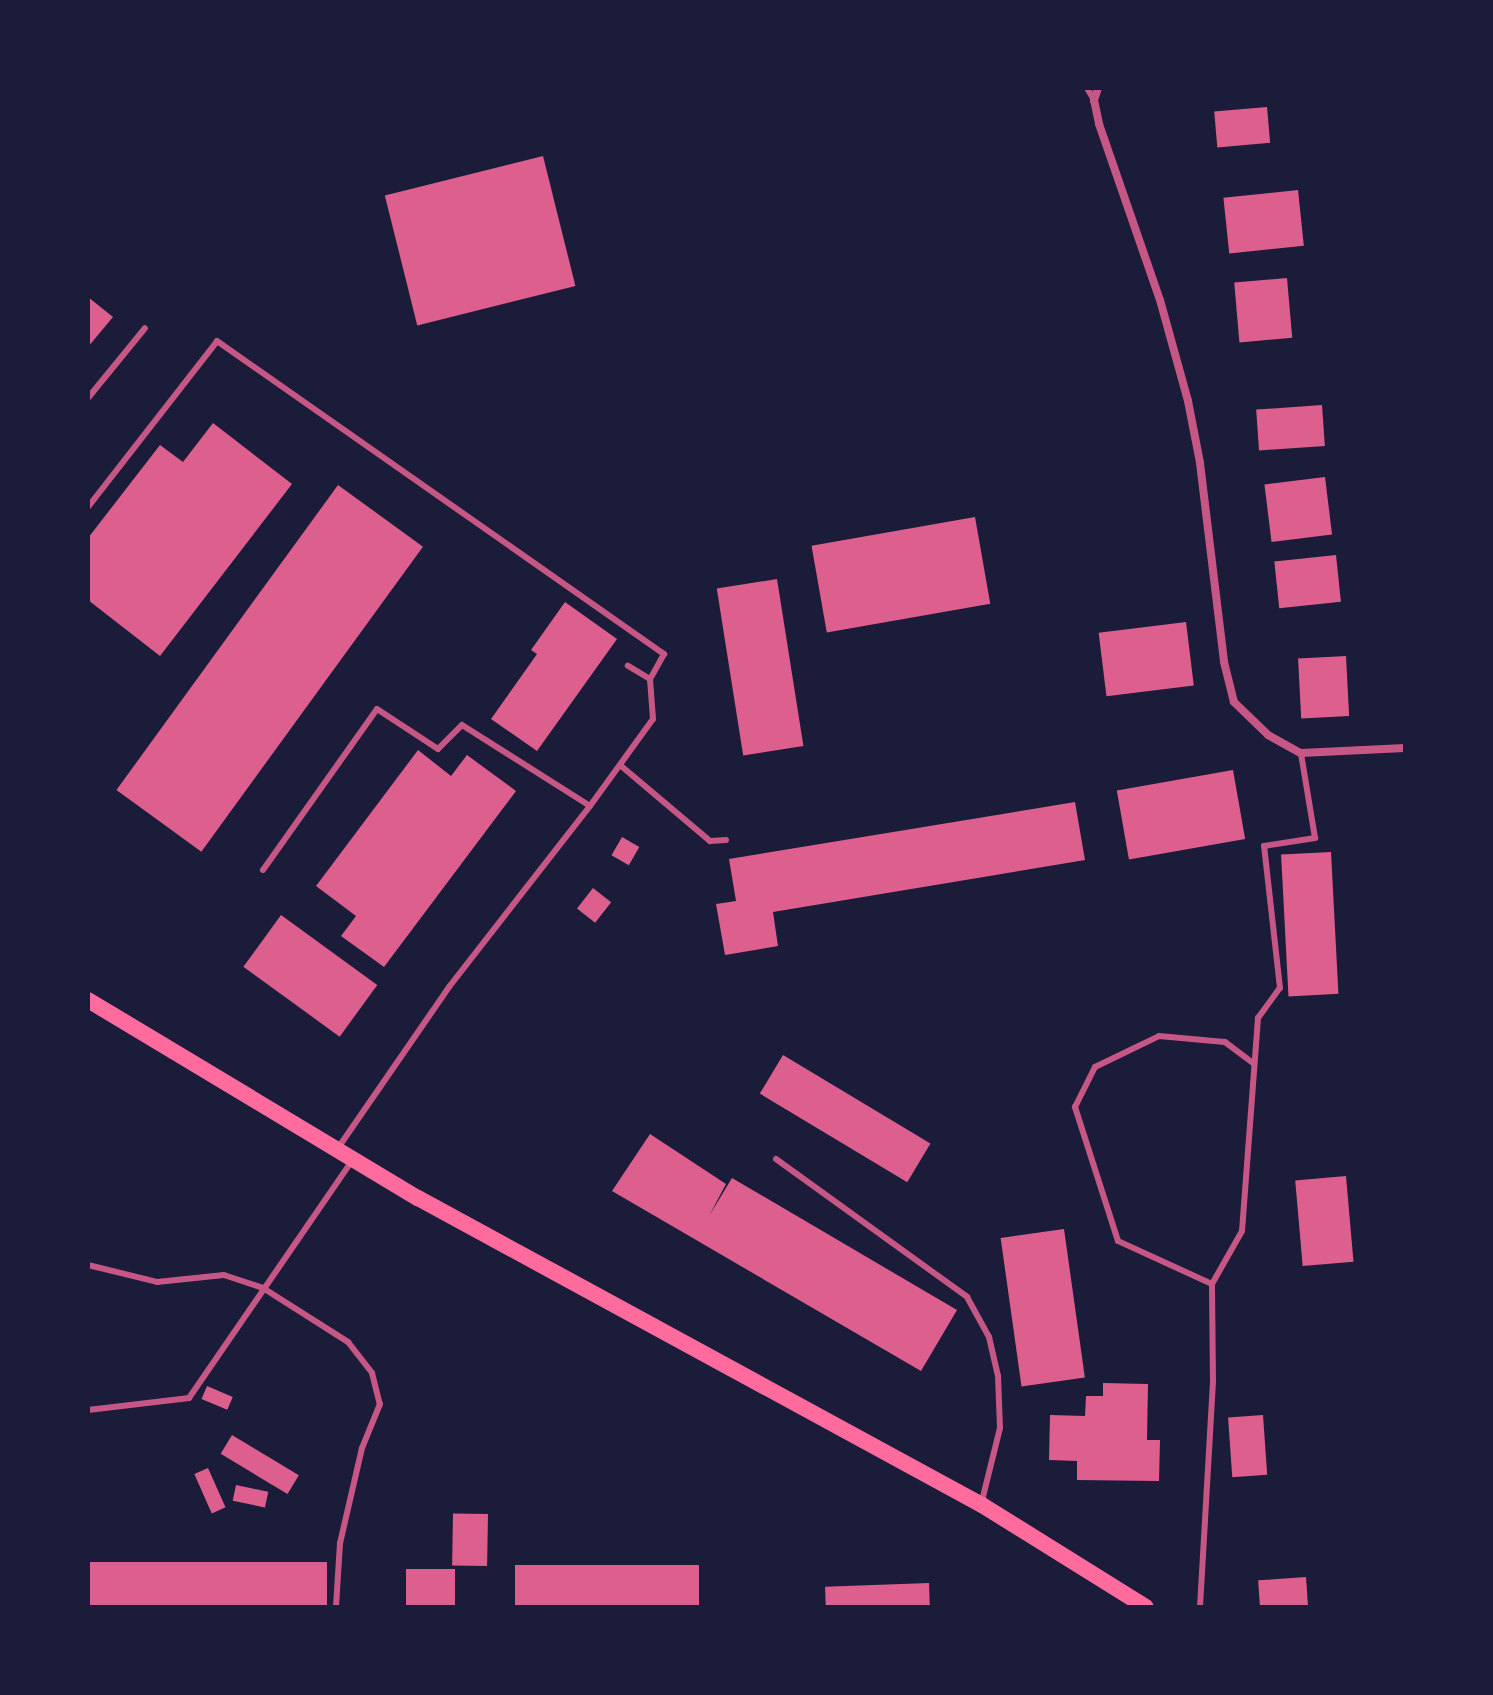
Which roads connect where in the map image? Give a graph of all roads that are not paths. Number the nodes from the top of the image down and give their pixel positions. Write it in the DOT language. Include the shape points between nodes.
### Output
graph roads {
  1 [pos="1087,88"];
  2 [pos="1098,88"];
  3 [pos="1094,100"];
  4 [pos="145,328"];
  5 [pos="88,398"];
  6 [pos="88,507"];
  7 [pos="628,666"];
  8 [pos="650,679"];
  9 [pos="1405,748"];
  10 [pos="1301,753"];
  11 [pos="620,765"];
  12 [pos="590,806"];
  13 [pos="726,840"];
  14 [pos="263,870"];
  15 [pos="88,1000"];
  16 [pos="1254,1064"];
  17 [pos="338,1148"];
  18 [pos="354,1158"];
  19 [pos="776,1159"];
  20 [pos="88,1265"];
  21 [pos="1212,1284"];
  22 [pos="263,1288"];
  23 [pos="88,1410"];
  24 [pos="982,1505"];
  25 [pos="336,1607"];
  26 [pos="1146,1607"];
  27 [pos="1200,1607"];
  1 -- 3 [label="lane"];
  2 -- 3 [label="street"];
  3 -- 10 [label="street" via="1188,401 1234,702 1268,735"];
  4 -- 5 [label="lane"];
  6 -- 8 [label="lane" via="217,341 664,654"];
  7 -- 8 [label="lane"];
  8 -- 11 [label="lane" via="653,719"];
  9 -- 10 [label="street"];
  10 -- 16 [label="lane" via="1315,838 1264,846 1280,988 1258,1018"];
  11 -- 12 [label="lane"];
  11 -- 13 [label="lane" via="710,841"];
  12 -- 14 [label="lane" via="462,725 438,749 377,709"];
  12 -- 17 [label="lane" via="449,987"];
  15 -- 17 [label="main road"];
  16 -- 21 [label="lane" via="1242,1231"];
  16 -- 21 [label="lane" via="1225,1042 1159,1036 1095,1067 1075,1107 1118,1241"];
  17 -- 18 [label="main road"];
  18 -- 22 [label="lane"];
  18 -- 24 [label="main road" via="561,1278"];
  19 -- 24 [label="lane" via="967,1297 989,1337 998,1376 1000,1428"];
  20 -- 22 [label="lane" via="157,1282 224,1275"];
  21 -- 27 [label="lane" via="1213,1382"];
  22 -- 23 [label="lane" via="189,1398"];
  22 -- 25 [label="lane" via="348,1342 372,1373 380,1404 362,1448 343,1530"];
  24 -- 26 [label="main road"];
}
